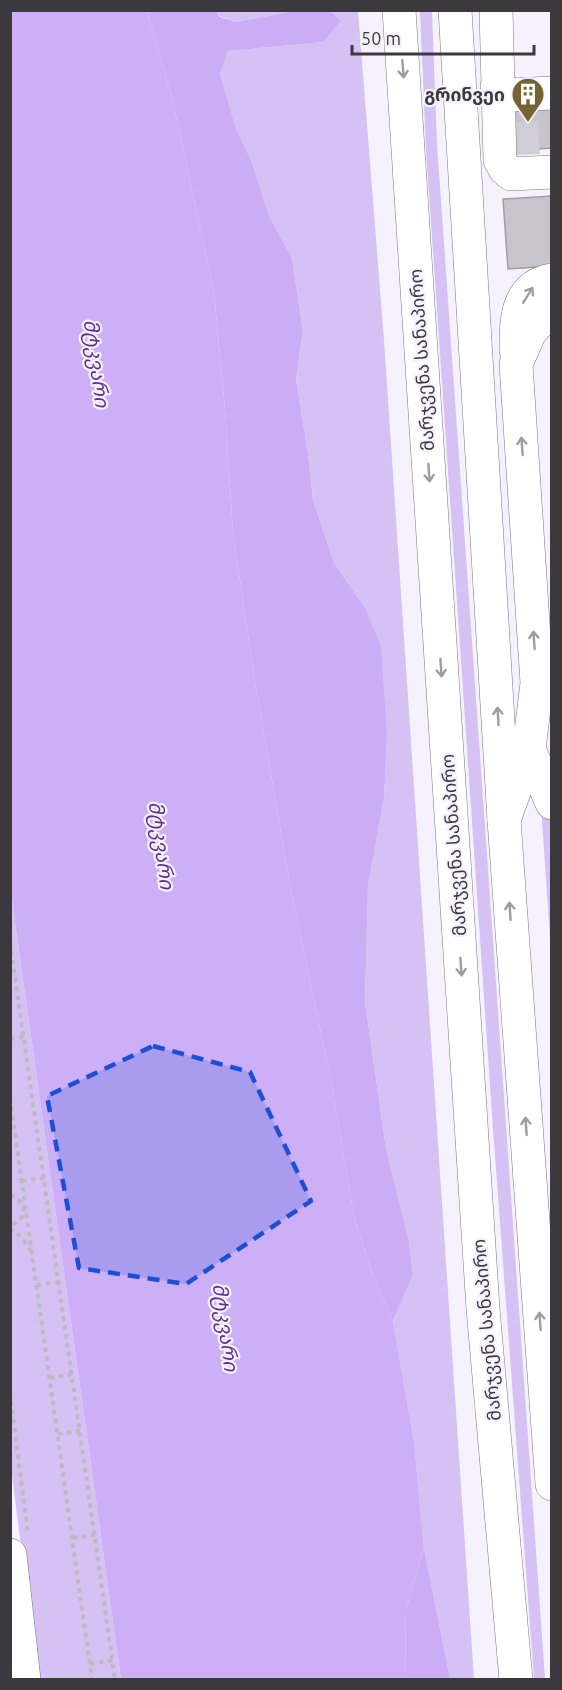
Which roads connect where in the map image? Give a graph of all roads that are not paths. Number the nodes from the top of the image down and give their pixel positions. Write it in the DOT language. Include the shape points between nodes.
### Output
graph roads {
  1 [pos="399,10"];
  2 [pos="455,10"];
  3 [pos="496,10"];
  4 [pos="497,86"];
  5 [pos="552,93"];
  6 [pos="502,146"];
  7 [pos="552,172"];
  8 [pos="552,184"];
  9 [pos="552,280"];
  10 [pos="552,308"];
  11 [pos="516,364"];
  12 [pos="529,749"];
  13 [pos="552,803"];
  14 [pos="504,820"];
  15 [pos="552,1484"];
  16 [pos="10,1555"];
  17 [pos="24,1680"];
  18 [pos="516,1680"];
  1 -- 18 [label="main road, მარჯვენა სანაპირო, one-way" via="483,1310"];
  14 -- 2 [label="main road, one-way"];
  3 -- 4 [label="main road"];
  4 -- 5 [label="main road" via="503,94"];
  4 -- 6 [label="main road"];
  6 -- 7 [label="main road" via="505,169 511,174"];
  6 -- 8 [label="main road" via="504,179 513,186"];
  11 -- 9 [label="main road, one-way" via="518,314 532,286"];
  10 -- 11 [label="main road" via="530,332"];
  12 -- 11 [label="main road, one-way" via="537,683"];
  12 -- 13 [label="main road"];
  12 -- 14 [label="main road"];
  15 -- 14 [label="main road, one-way"];
  16 -- 17 [label="main road"];
}
